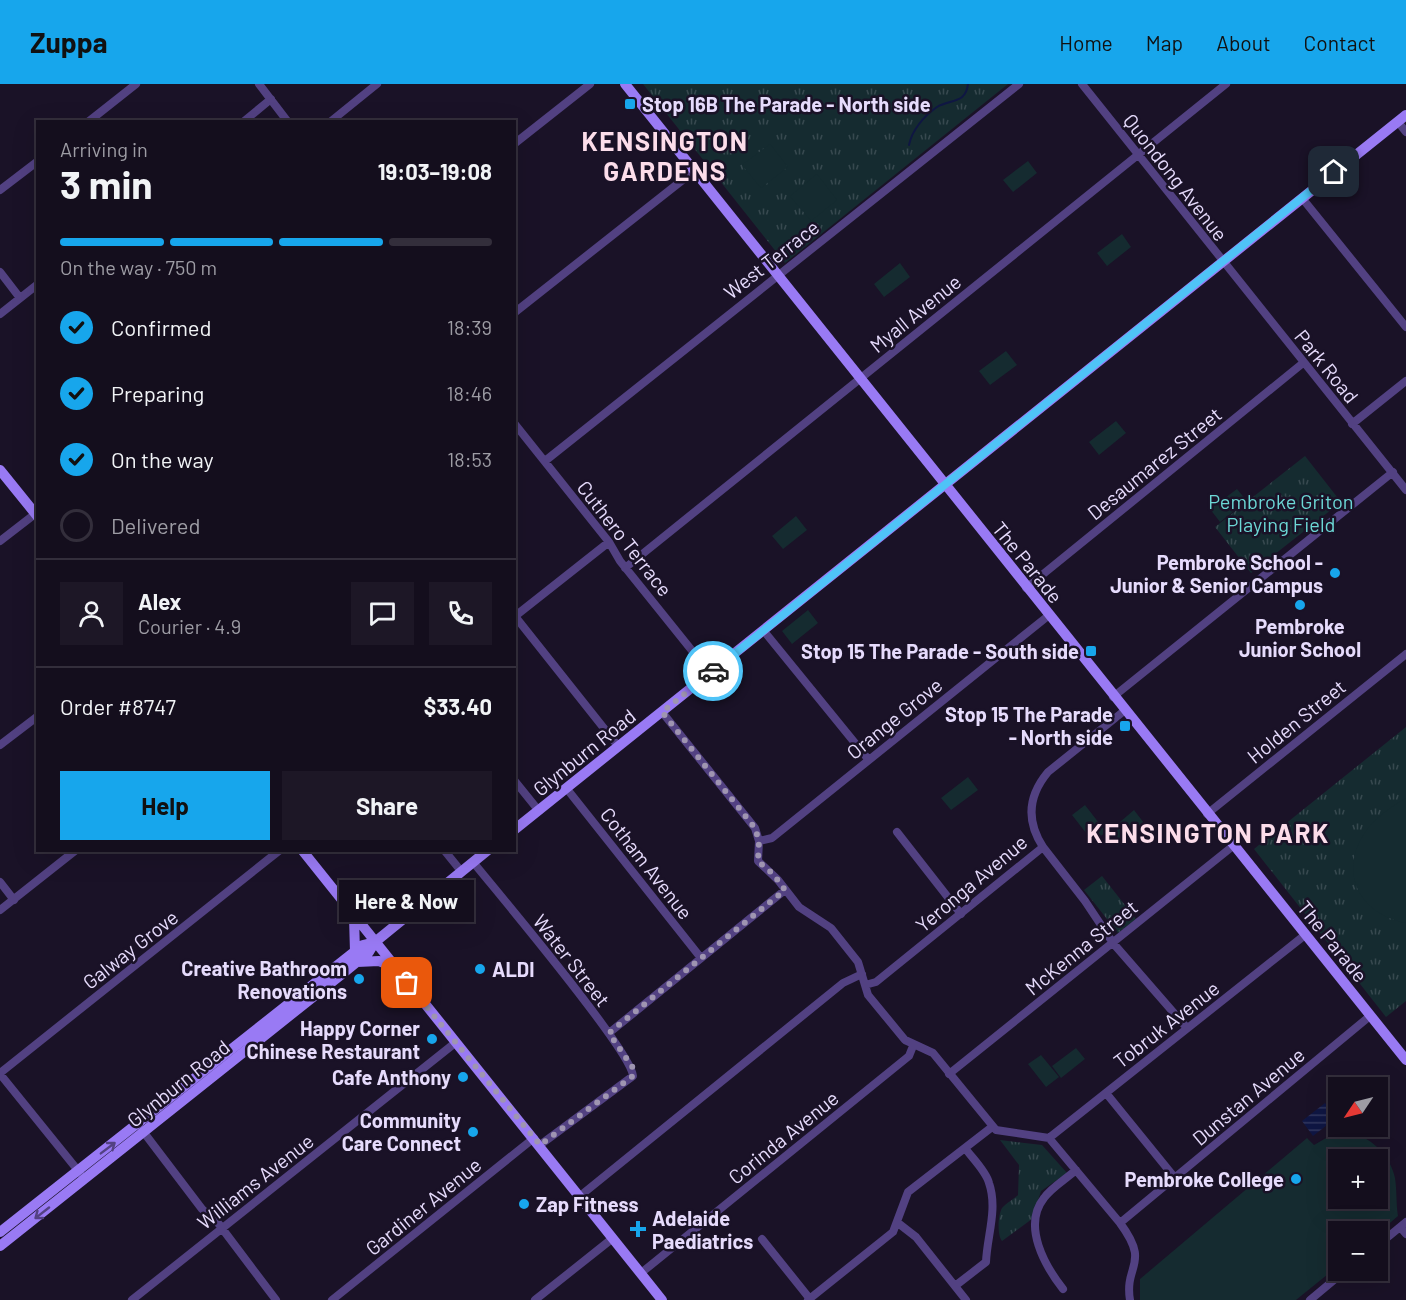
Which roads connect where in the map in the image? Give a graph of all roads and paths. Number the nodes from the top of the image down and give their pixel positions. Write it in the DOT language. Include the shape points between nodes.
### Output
graph roads {
  1 [pos="136,84"];
  2 [pos="259,84"];
  3 [pos="377,84"];
  4 [pos="590,84"];
  5 [pos="625,84"];
  6 [pos="1019,84"];
  7 [pos="1082,84"];
  8 [pos="1227,84"];
  9 [pos="271,99"];
  10 [pos="1402,119"];
  11 [pos="91,120"];
  12 [pos="245,120"];
  13 [pos="287,120"];
  14 [pos="332,120"];
  15 [pos="1406,132"];
  16 [pos="516,142"];
  17 [pos="1138,154"];
  18 [pos="36,163"];
  19 [pos="694,171"];
  20 [pos="0,190"];
  21 [pos="1302,198"];
  22 [pos="1222,262"];
  23 [pos="0,272"];
  24 [pos="777,275"];
  25 [pos="36,286"];
  26 [pos="20,298"];
  27 [pos="516,311"];
  28 [pos="0,314"];
  29 [pos="1406,327"];
  30 [pos="1303,363"];
  31 [pos="860,379"];
  32 [pos="1406,381"];
  33 [pos="1352,424"];
  34 [pos="516,425"];
  35 [pos="545,461"];
  36 [pos="0,470"];
  37 [pos="1393,472"];
  38 [pos="944,485"];
  39 [pos="1406,490"];
  40 [pos="36,515"];
  41 [pos="0,541"];
  42 [pos="609,542"];
  43 [pos="625,568"];
  44 [pos="1026,588"];
  45 [pos="516,615"];
  46 [pos="1048,616"];
  47 [pos="516,617"];
  48 [pos="763,630"];
  49 [pos="1406,654"];
  50 [pos="710,673"];
  51 [pos="1113,697"];
  52 [pos="1124,711"];
  53 [pos="662,712"];
  54 [pos="36,718"];
  55 [pos="0,745"];
  56 [pos="618,746"];
  57 [pos="868,759"];
  58 [pos="516,782"];
  59 [pos="567,789"];
  60 [pos="539,811"];
  61 [pos="1207,814"];
  62 [pos="516,828"];
  63 [pos="897,832"];
  64 [pos="759,841"];
  65 [pos="1233,846"];
  66 [pos="1043,847"];
  67 [pos="74,852"];
  68 [pos="277,852"];
  69 [pos="304,852"];
  70 [pos="446,852"];
  71 [pos="486,852"];
  72 [pos="473,862"];
  73 [pos="461,871"];
  74 [pos="0,882"];
  75 [pos="785,890"];
  76 [pos="14,900"];
  77 [pos="0,910"];
  78 [pos="961,914"];
  79 [pos="354,915"];
  80 [pos="1305,935"];
  81 [pos="375,942"];
  82 [pos="1113,943"];
  83 [pos="356,957"];
  84 [pos="701,958"];
  85 [pos="394,967"];
  86 [pos="862,974"];
  87 [pos="865,985"];
  88 [pos="1370,1016"];
  89 [pos="1187,1029"];
  90 [pos="609,1033"];
  91 [pos="455,1043"];
  92 [pos="913,1046"];
  93 [pos="1406,1060"];
  94 [pos="0,1073"];
  95 [pos="949,1074"];
  96 [pos="1106,1093"];
  97 [pos="992,1127"];
  98 [pos="141,1129"];
  99 [pos="1049,1138"];
  100 [pos="537,1142"];
  101 [pos="965,1148"];
  102 [pos="1076,1170"];
  103 [pos="77,1171"];
  104 [pos="1175,1178"];
  105 [pos="85,1180"];
  106 [pos="579,1196"];
  107 [pos="898,1223"];
  108 [pos="1120,1223"];
  109 [pos="1403,1225"];
  110 [pos="220,1230"];
  111 [pos="0,1232"];
  112 [pos="1406,1234"];
  113 [pos="1388,1237"];
  114 [pos="613,1238"];
  115 [pos="762,1239"];
  116 [pos="0,1246"];
  117 [pos="641,1273"];
  118 [pos="1333,1281"];
  119 [pos="955,1286"];
  120 [pos="1063,1288"];
  121 [pos="809,1299"];
  122 [pos="132,1300"];
  123 [pos="276,1300"];
  124 [pos="332,1300"];
  125 [pos="535,1300"];
  126 [pos="662,1300"];
  127 [pos="966,1300"];
  128 [pos="1130,1300"];
  129 [pos="1310,1300"];
  1 -- 11 [label="street"];
  2 -- 9 [label="street"];
  3 -- 14 [label="street"];
  4 -- 16 [label="street"];
  5 -- 19 [label="main road, The Parade"];
  6 -- 24 [label="street, West Terrace"];
  7 -- 17 [label="street, Quondong Avenue"];
  8 -- 17 [label="street, Myall Avenue"];
  9 -- 12 [label="street"];
  9 -- 13 [label="street"];
  10 -- 15 [label="street"];
  10 -- 21 [label="main road, Glynburn Road"];
  17 -- 22 [label="street, Quondong Avenue"];
  17 -- 31 [label="street, Myall Avenue"];
  18 -- 20 [label="street"];
  19 -- 24 [label="main road, The Parade"];
  19 -- 27 [label="street"];
  21 -- 22 [label="main road, Glynburn Road"];
  21 -- 29 [label="street"];
  22 -- 30 [label="street, Park Road"];
  22 -- 38 [label="main road, Glynburn Road"];
  23 -- 26 [label="street"];
  24 -- 31 [label="main road, The Parade"];
  24 -- 35 [label="street, West Terrace"];
  25 -- 26 [label="street"];
  26 -- 28 [label="street"];
  30 -- 33 [label="street, Park Road"];
  30 -- 44 [label="street, Desaumarez Street"];
  31 -- 38 [label="main road, The Parade"];
  31 -- 43 [label="street, Myall Avenue"];
  32 -- 33 [label="street"];
  33 -- 37 [label="street, Park Road"];
  34 -- 35 [label="street, Cuthero Terrace"];
  35 -- 42 [label="street, Cuthero Terrace"];
  36 -- 40 [label="main road"];
  37 -- 39 [label="street, Park Road"];
  37 -- 51 [label="street"];
  38 -- 44 [label="main road, The Parade"];
  38 -- 48 [label="main road, Glynburn Road"];
  40 -- 41 [label="street"];
  42 -- 43 [label="street, Cuthero Terrace"];
  42 -- 45 [label="street"];
  43 -- 50 [label="street, Cuthero Terrace"];
  44 -- 46 [label="main road, The Parade"];
  46 -- 51 [label="main road, The Parade"];
  46 -- 57 [label="street, Orange Grove"];
  47 -- 56 [label="street"];
  48 -- 50 [label="main road, Glynburn Road"];
  48 -- 57 [label="street"];
  49 -- 61 [label="street, Holden Street"];
  50 -- 53 [label="main road, Glynburn Road"];
  51 -- 52 [label="main road, The Parade"];
  52 -- 61 [label="main road, The Parade"];
  52 -- 66 [label="street, Yeronga Avenue" via="1038,784 1031,798 1031,813"];
  53 -- 56 [label="main road, Glynburn Road"];
  53 -- 64 [label="street" via="755,828"];
  54 -- 55 [label="street"];
  56 -- 59 [label="main road, Glynburn Road"];
  57 -- 64 [label="street, Orange Grove" via="772,838"];
  58 -- 60 [label="street"];
  59 -- 60 [label="main road, Glynburn Road"];
  59 -- 84 [label="street, Cotham Avenue"];
  60 -- 62 [label="main road, Glynburn Road"];
  61 -- 65 [label="main road, The Parade"];
  63 -- 78 [label="street"];
  64 -- 75 [label="street" via="758,861"];
  65 -- 80 [label="main road, The Parade"];
  65 -- 82 [label="street, McKenna Street"];
  66 -- 78 [label="street, Yeronga Avenue"];
  66 -- 82 [label="street"];
  67 -- 76 [label="street"];
  68 -- 94 [label="street, Galway Grove"];
  69 -- 79 [label="main road"];
  70 -- 73 [label="street"];
  71 -- 72 [label="main road, Glynburn Road"];
  72 -- 73 [label="main road, Glynburn Road"];
  72 -- 90 [label="street, Water Street"];
  73 -- 81 [label="main road, Glynburn Road"];
  74 -- 76 [label="street"];
  75 -- 84 [label="street"];
  75 -- 86 [label="street" via="799,907 831,928 858,962"];
  76 -- 77 [label="street"];
  78 -- 87 [label="street, Yeronga Avenue" via="876,982"];
  79 -- 81 [label="main road"];
  79 -- 83 [label="main road"];
  80 -- 88 [label="main road, The Parade"];
  80 -- 89 [label="street, Tobruk Avenue"];
  81 -- 83 [label="main road, Glynburn Road"];
  81 -- 85 [label="main road"];
  82 -- 89 [label="street"];
  82 -- 95 [label="street, McKenna Street"];
  83 -- 85 [label="main road"];
  83 -- 98 [label="main road, Glynburn Road"];
  84 -- 90 [label="street"];
  85 -- 91 [label="main road"];
  86 -- 87 [label="street"];
  86 -- 106 [label="street" via="843,983"];
  87 -- 92 [label="street" via="868,995"];
  88 -- 93 [label="main road, The Parade"];
  88 -- 104 [label="street, Dunstan Avenue"];
  89 -- 96 [label="street, Tobruk Avenue"];
  90 -- 100 [label="street, Water Street" via="633,1068 633,1076"];
  91 -- 100 [label="main road"];
  91 -- 110 [label="street, Williams Avenue"];
  92 -- 95 [label="street" via="933,1053"];
  92 -- 117 [label="street, Corinda Avenue" via="909,1056"];
  94 -- 103 [label="street"];
  95 -- 97 [label="street"];
  96 -- 99 [label="street, Tobruk Avenue"];
  96 -- 104 [label="street"];
  97 -- 99 [label="street"];
  97 -- 101 [label="street"];
  103 -- 98 [label="main road, Glynburn Road, one-way"];
  98 -- 105 [label="main road, Glynburn Road"];
  98 -- 110 [label="street"];
  99 -- 102 [label="street"];
  100 -- 106 [label="main road"];
  100 -- 124 [label="street, Gardiner Avenue"];
  101 -- 107 [label="street" via="908,1192"];
  101 -- 119 [label="street" via="989,1181 992,1224 986,1262"];
  102 -- 108 [label="street"];
  102 -- 120 [label="street" via="1045,1196 1036,1218 1043,1260"];
  103 -- 105 [label="street"];
  103 -- 111 [label="main road, Glynburn Road"];
  104 -- 108 [label="street, Dunstan Avenue"];
  105 -- 116 [label="main road, Glynburn Road, one-way"];
  106 -- 114 [label="main road"];
  107 -- 119 [label="street" via="916,1237"];
  107 -- 121 [label="street"];
  108 -- 128 [label="street" via="1136,1254"];
  109 -- 112 [label="street"];
  109 -- 113 [label="street"];
  110 -- 122 [label="street, Williams Avenue"];
  110 -- 123 [label="street"];
  114 -- 117 [label="main road"];
  114 -- 125 [label="street"];
  115 -- 121 [label="street"];
  117 -- 126 [label="main road"];
  118 -- 129 [label="street"];
  119 -- 127 [label="street"];
}
